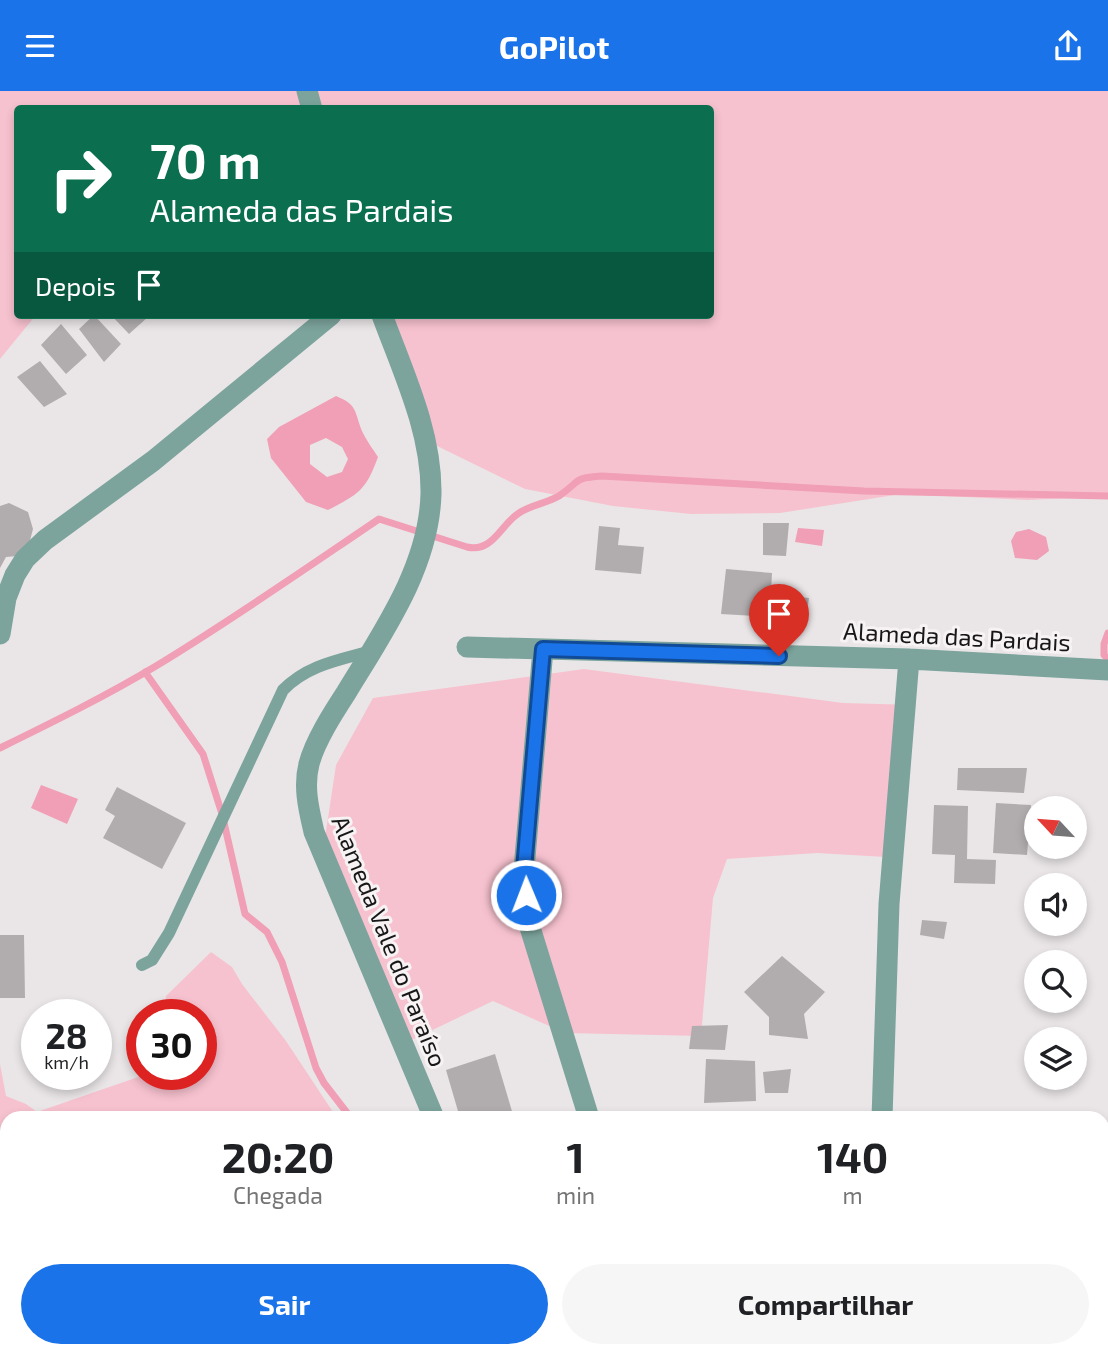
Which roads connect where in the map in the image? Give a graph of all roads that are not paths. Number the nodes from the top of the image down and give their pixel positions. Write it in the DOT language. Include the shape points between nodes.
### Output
graph roads {
  1 [pos="326,319"];
  2 [pos="383,319"];
  3 [pos="0,634"];
  4 [pos="467,647"];
  5 [pos="543,649"];
  6 [pos="371,651"];
  7 [pos="909,659"];
  8 [pos="1108,670"];
  9 [pos="142,965"];
  10 [pos="431,1111"];
  11 [pos="587,1111"];
  12 [pos="882,1111"];
  1 -- 3 [label="street" via="25,559 6,598"];
  2 -- 6 [label="street, Alameda Vale do Paraíso" via="430,456 431,495 428,526 414,572"];
  4 -- 5 [label="street, Alameda das Pardais"];
  5 -- 7 [label="street, Alameda das Pardais"];
  5 -- 11 [label="street" via="524,869 528,921"];
  6 -- 9 [label="lane" via="315,667 284,690 169,933 152,960"];
  6 -- 10 [label="street, Alameda Vale do Paraíso" via="309,763 306,795 314,832"];
  7 -- 8 [label="street, Alameda das Pardais"];
  7 -- 12 [label="street" via="889,904"];
}
